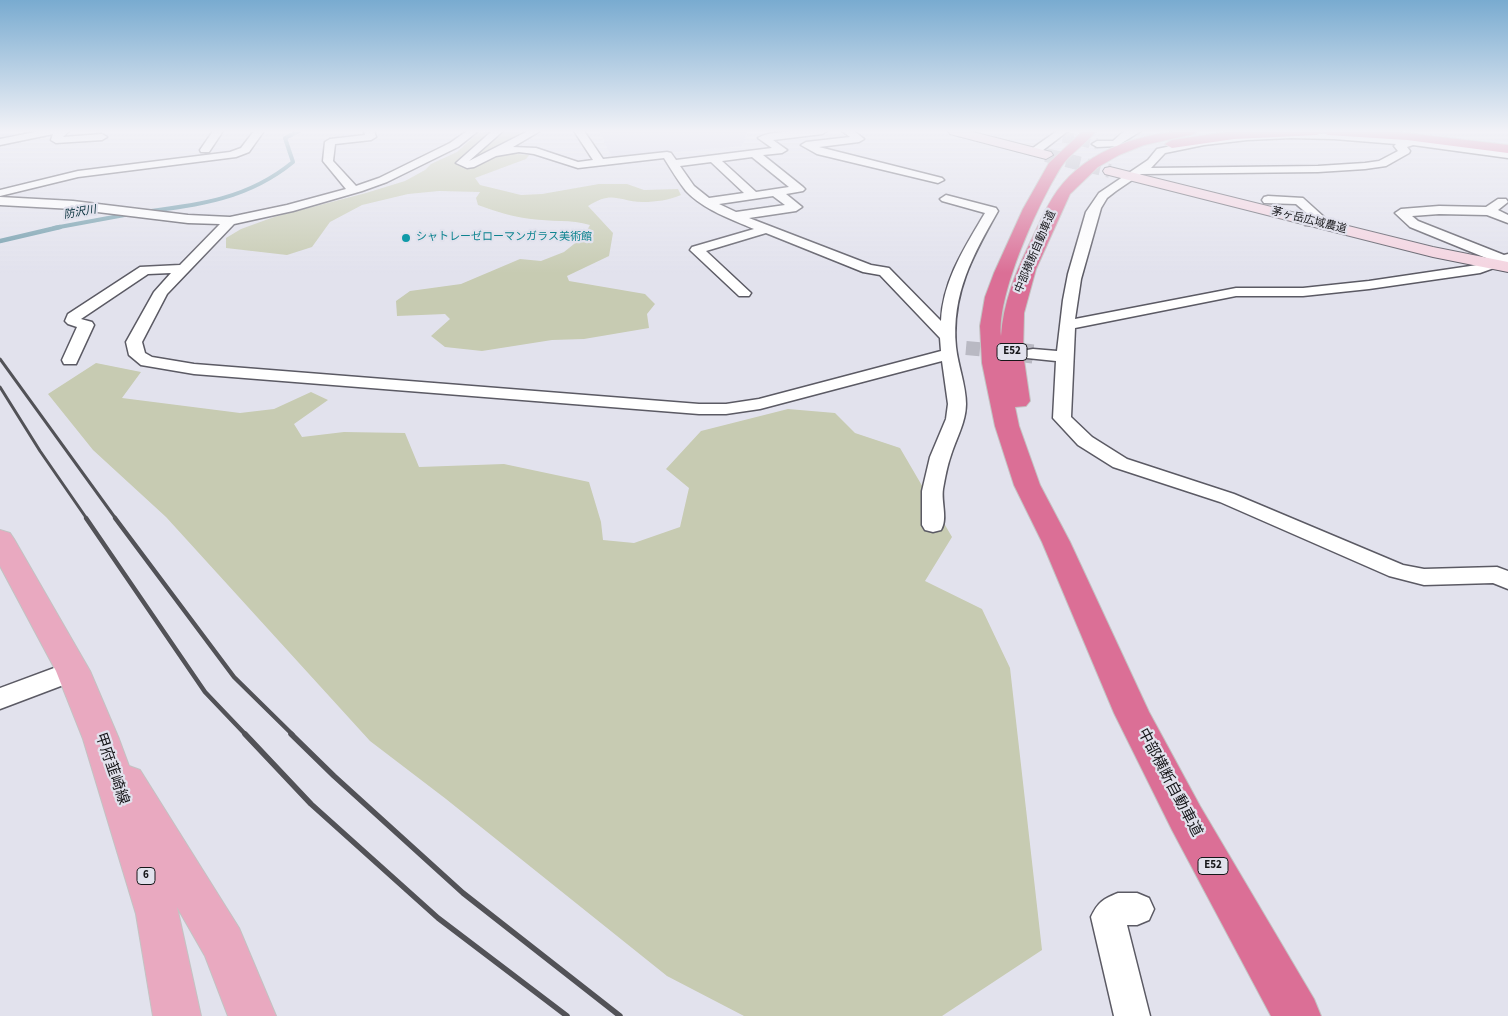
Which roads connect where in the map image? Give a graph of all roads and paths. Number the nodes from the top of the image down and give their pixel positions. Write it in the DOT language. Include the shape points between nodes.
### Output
graph roads {
  1 [pos="56,178"];
  2 [pos="343,178"];
  3 [pos="386,178"];
  4 [pos="683,178"];
  5 [pos="735,178"];
  6 [pos="786,178"];
  7 [pos="931,178"];
  8 [pos="1048,178"];
  9 [pos="1053,178"];
  10 [pos="1078,178"];
  11 [pos="1120,178"];
  12 [pos="1146,178"];
  13 [pos="938,180"];
  14 [pos="1042,189"];
  15 [pos="353,190"];
  16 [pos="775,192"];
  17 [pos="0,193"];
  18 [pos="753,195"];
  19 [pos="946,199"];
  20 [pos="1268,200"];
  21 [pos="0,201"];
  22 [pos="706,202"];
  23 [pos="1502,202"];
  24 [pos="1490,211"];
  25 [pos="733,216"];
  26 [pos="1508,219"];
  27 [pos="230,221"];
  28 [pos="1309,222"];
  29 [pos="767,229"];
  30 [pos="1503,262"];
  31 [pos="183,269"];
  32 [pos="744,293"];
  33 [pos="1068,325"];
  34 [pos="948,345"];
  35 [pos="966,348"];
  36 [pos="1032,354"];
  37 [pos="1066,357"];
  38 [pos="70,360"];
  39 [pos="933,525"];
  40 [pos="0,539"];
  41 [pos="1056,542"];
  42 [pos="1508,581"];
  43 [pos="73,671"];
  44 [pos="0,699"];
  45 [pos="101,739"];
  46 [pos="1137,909"];
  47 [pos="173,1011"];
  48 [pos="252,1016"];
  49 [pos="1132,1016"];
  50 [pos="1297,1016"];
  1 -- 17 [label="street"];
  2 -- 15 [label="street"];
  3 -- 15 [label="street"];
  4 -- 22 [label="street"];
  5 -- 18 [label="street"];
  6 -- 16 [label="street" via="799,189"];
  7 -- 13 [label="street"];
  8 -- 14 [label="highway, E52"];
  9 -- 14 [label="highway"];
  10 -- 41 [label="highway, 中部横断自動車道 / E52" via="1064,192 1052,213 1024,274 1012,326 1012,365 1022,427"];
  11 -- 33 [label="street" via="1097,203 1089,224 1073,284"];
  12 -- 28 [label="street, 茅ヶ岳広域農道"];
  14 -- 41 [label="highway, 中部横断自動車道 / E52" via="1003,273 990,326 993,363 1006,426 1027,485"];
  15 -- 27 [label="street"];
  16 -- 18 [label="street"];
  16 -- 25 [label="street" via="796,207"];
  18 -- 22 [label="street"];
  19 -- 34 [label="street" via="992,211 966,256 953,288"];
  20 -- 28 [label="street" via="1299,201 1318,217"];
  21 -- 27 [label="street"];
  22 -- 25 [label="street"];
  23 -- 24 [label="street"];
  24 -- 26 [label="street"];
  24 -- 30 [label="street" via="1401,213 1414,224"];
  25 -- 29 [label="street"];
  27 -- 31 [label="street"];
  28 -- 30 [label="street, 茅ヶ岳広域農道" via="1433,252"];
  29 -- 32 [label="street" via="697,250"];
  29 -- 34 [label="street" via="868,269 884,271"];
  30 -- 33 [label="street" via="1480,269 1359,286 1303,292 1236,292"];
  31 -- 34 [label="street" via="161,292 134,342 137,355 147,362 233,373 726,409 760,404"];
  31 -- 38 [label="street" via="145,270 73,317 73,321 86,325"];
  33 -- 37 [label="street"];
  34 -- 35 [label="street"];
  34 -- 39 [label="street" via="957,404 932,491"];
  36 -- 37 [label="street"];
  37 -- 42 [label="street" via="1062,418 1084,441 1120,463 1227,498 1397,570 1424,577 1496,575"];
  40 -- 43 [label="main road, 甲府韮崎線 / 6"];
  41 -- 50 [label="highway, 中部横断自動車道 / E52" via="1132,713 1186,818"];
  43 -- 44 [label="street"];
  43 -- 45 [label="main road, 甲府韮崎線 / 6"];
  45 -- 47 [label="main road, 甲府韮崎線 / 6" via="158,914"];
  45 -- 48 [label="main road" via="223,944"];
  46 -- 49 [label="street" via="1118,910 1108,917"];
}
